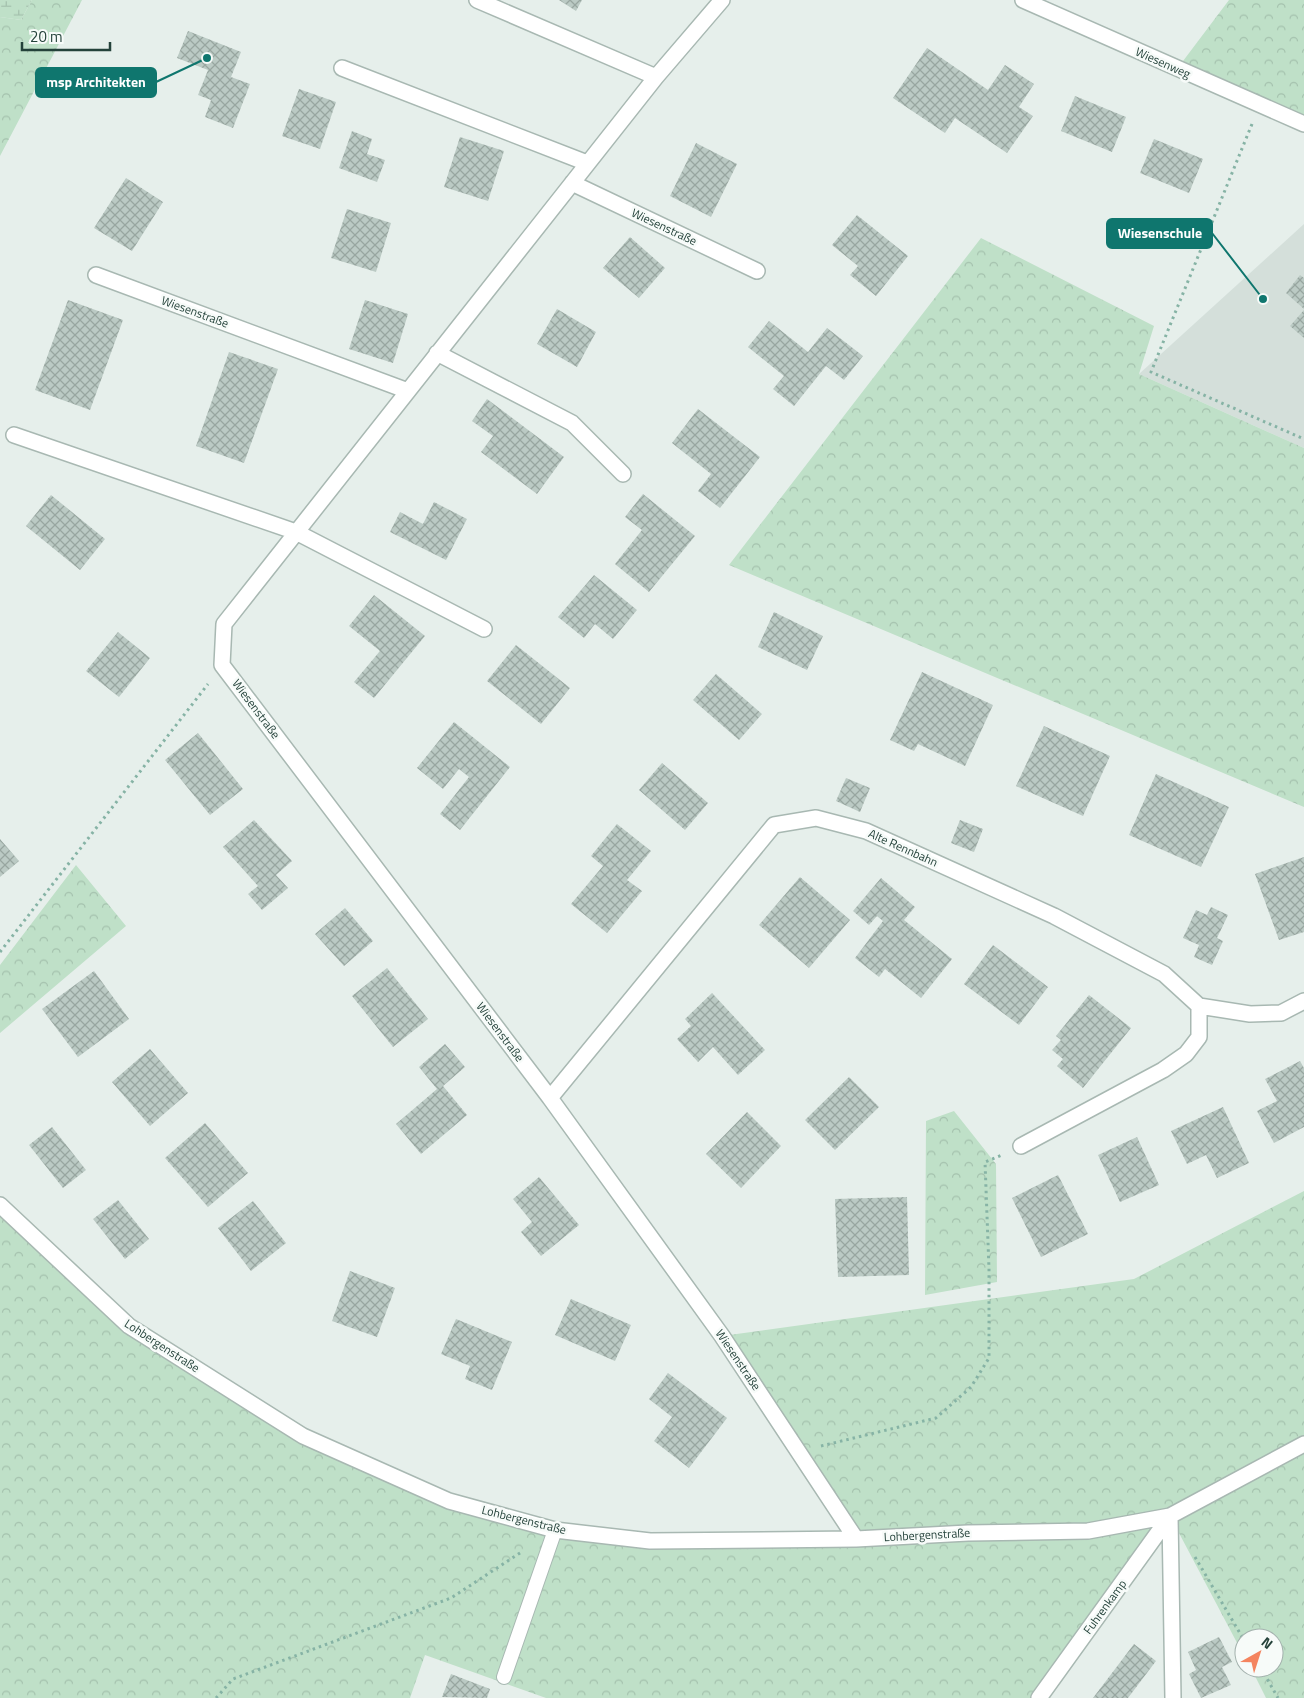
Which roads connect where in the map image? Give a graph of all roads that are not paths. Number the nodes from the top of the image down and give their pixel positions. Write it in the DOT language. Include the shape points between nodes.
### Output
graph roads {
  1 [pos="477,0"];
  2 [pos="722,0"];
  3 [pos="1022,0"];
  4 [pos="342,68"];
  5 [pos="656,77"];
  6 [pos="1304,124"];
  7 [pos="587,163"];
  8 [pos="572,183"];
  9 [pos="757,271"];
  10 [pos="96,275"];
  11 [pos="438,353"];
  12 [pos="408,391"];
  13 [pos="14,435"];
  14 [pos="623,474"];
  15 [pos="296,532"];
  16 [pos="484,629"];
  17 [pos="1304,1001"];
  18 [pos="1199,1006"];
  19 [pos="550,1098"];
  20 [pos="1021,1146"];
  21 [pos="0,1205"];
  22 [pos="1304,1444"];
  23 [pos="1170,1516"];
  24 [pos="555,1530"];
  25 [pos="856,1539"];
  26 [pos="504,1678"];
  27 [pos="1039,1698"];
  28 [pos="1173,1698"];
  1 -- 5 [label="street"];
  2 -- 5 [label="street"];
  3 -- 6 [label="street, Wiesenweg"];
  4 -- 7 [label="street"];
  5 -- 7 [label="street"];
  7 -- 8 [label="street"];
  8 -- 9 [label="street, Wiesenstraße"];
  8 -- 11 [label="street"];
  10 -- 12 [label="street, Wiesenstraße"];
  11 -- 12 [label="street"];
  11 -- 14 [label="street" via="572,423"];
  12 -- 15 [label="street"];
  13 -- 15 [label="street"];
  15 -- 16 [label="street"];
  15 -- 19 [label="street, Wiesenstraße" via="224,624 222,665"];
  17 -- 18 [label="street" via="1281,1013 1250,1014"];
  18 -- 19 [label="street, Alte Rennbahn" via="1164,974 1054,916 866,831 816,818 774,825"];
  18 -- 20 [label="street" via="1198,1037 1186,1054 1163,1070"];
  19 -- 25 [label="street, Wiesenstraße" via="722,1336"];
  21 -- 24 [label="street, Lohbergenstraße" via="129,1326 303,1436 448,1501"];
  22 -- 23 [label="street, Lohbergenstraße"];
  23 -- 25 [label="street, Lohbergenstraße" via="1088,1531"];
  23 -- 27 [label="street, Fuhrenkamp"];
  23 -- 28 [label="street"];
  24 -- 25 [label="street, Lohbergenstraße" via="650,1541"];
  24 -- 26 [label="lane"];
}
